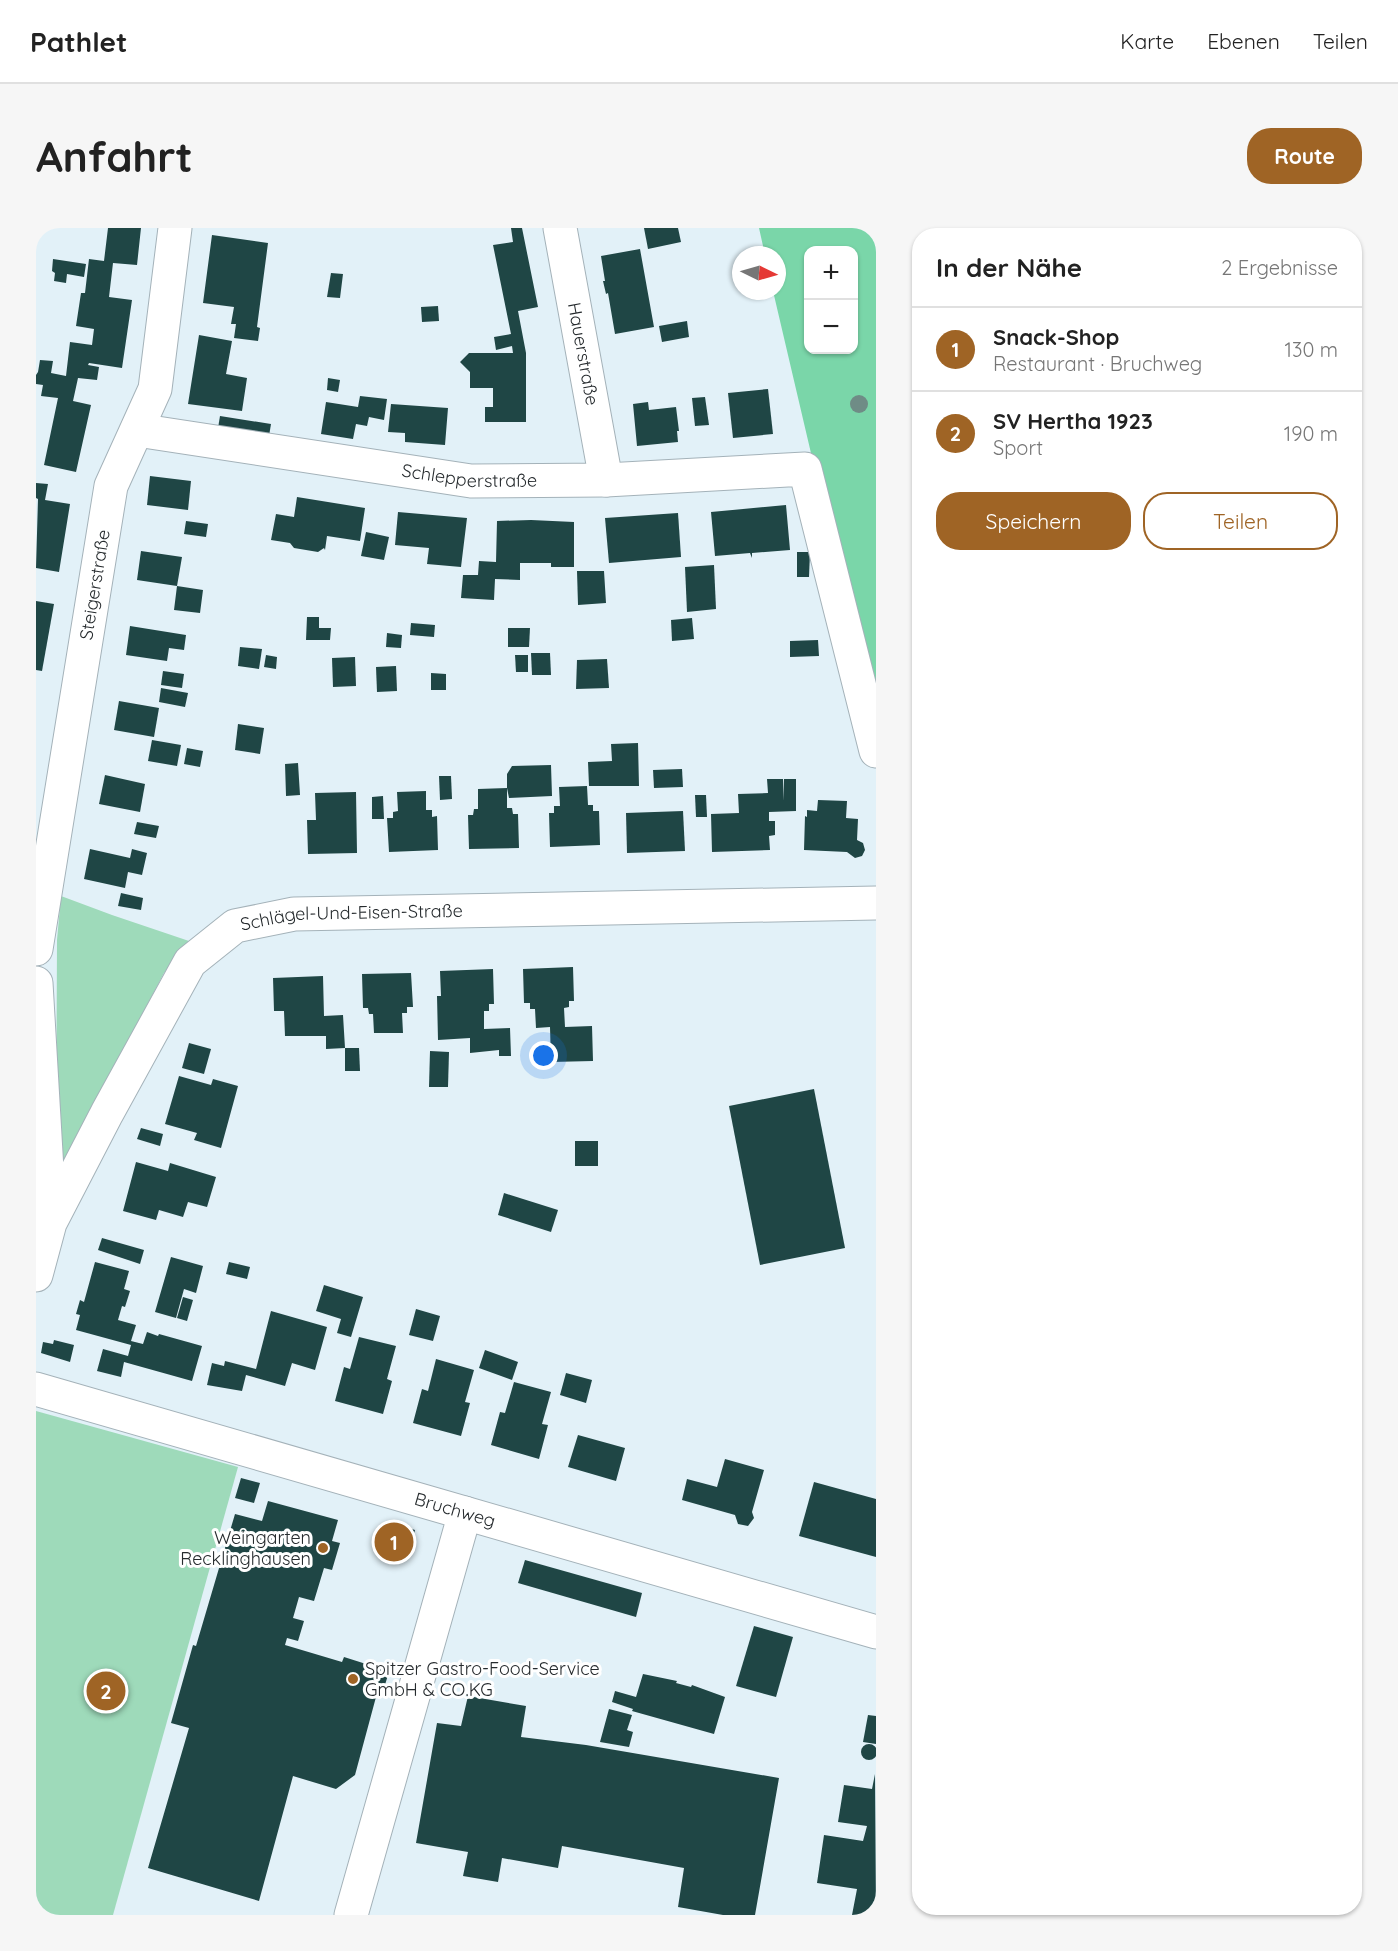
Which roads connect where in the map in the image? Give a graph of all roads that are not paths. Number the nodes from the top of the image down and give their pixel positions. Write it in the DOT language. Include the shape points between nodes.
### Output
graph roads {
  1 [pos="175,228"];
  2 [pos="560,228"];
  3 [pos="137,430"];
  4 [pos="606,480"];
  5 [pos="876,751"];
  6 [pos="876,903"];
  7 [pos="36,949"];
  8 [pos="36,983"];
  9 [pos="50,1223"];
  10 [pos="36,1275"];
  11 [pos="36,1389"];
  12 [pos="465,1513"];
  13 [pos="876,1632"];
  14 [pos="351,1915"];
  1 -- 3 [label="street, Steigerstraße" via="155,389"];
  2 -- 4 [label="street, Hauerstraße"];
  3 -- 4 [label="street, Schlepperstraße" via="471,482"];
  3 -- 7 [label="street, Steigerstraße" via="111,486"];
  4 -- 5 [label="street, Schlepperstraße" via="805,469"];
  6 -- 9 [label="street, Schlägel-Und-Eisen-Straße" via="294,915 235,926 190,962"];
  8 -- 9 [label="street"];
  9 -- 10 [label="street, Schlägel-Und-Eisen-Straße"];
  11 -- 12 [label="street, Bruchweg"];
  12 -- 13 [label="street, Bruchweg"];
  12 -- 14 [label="street"];
}
